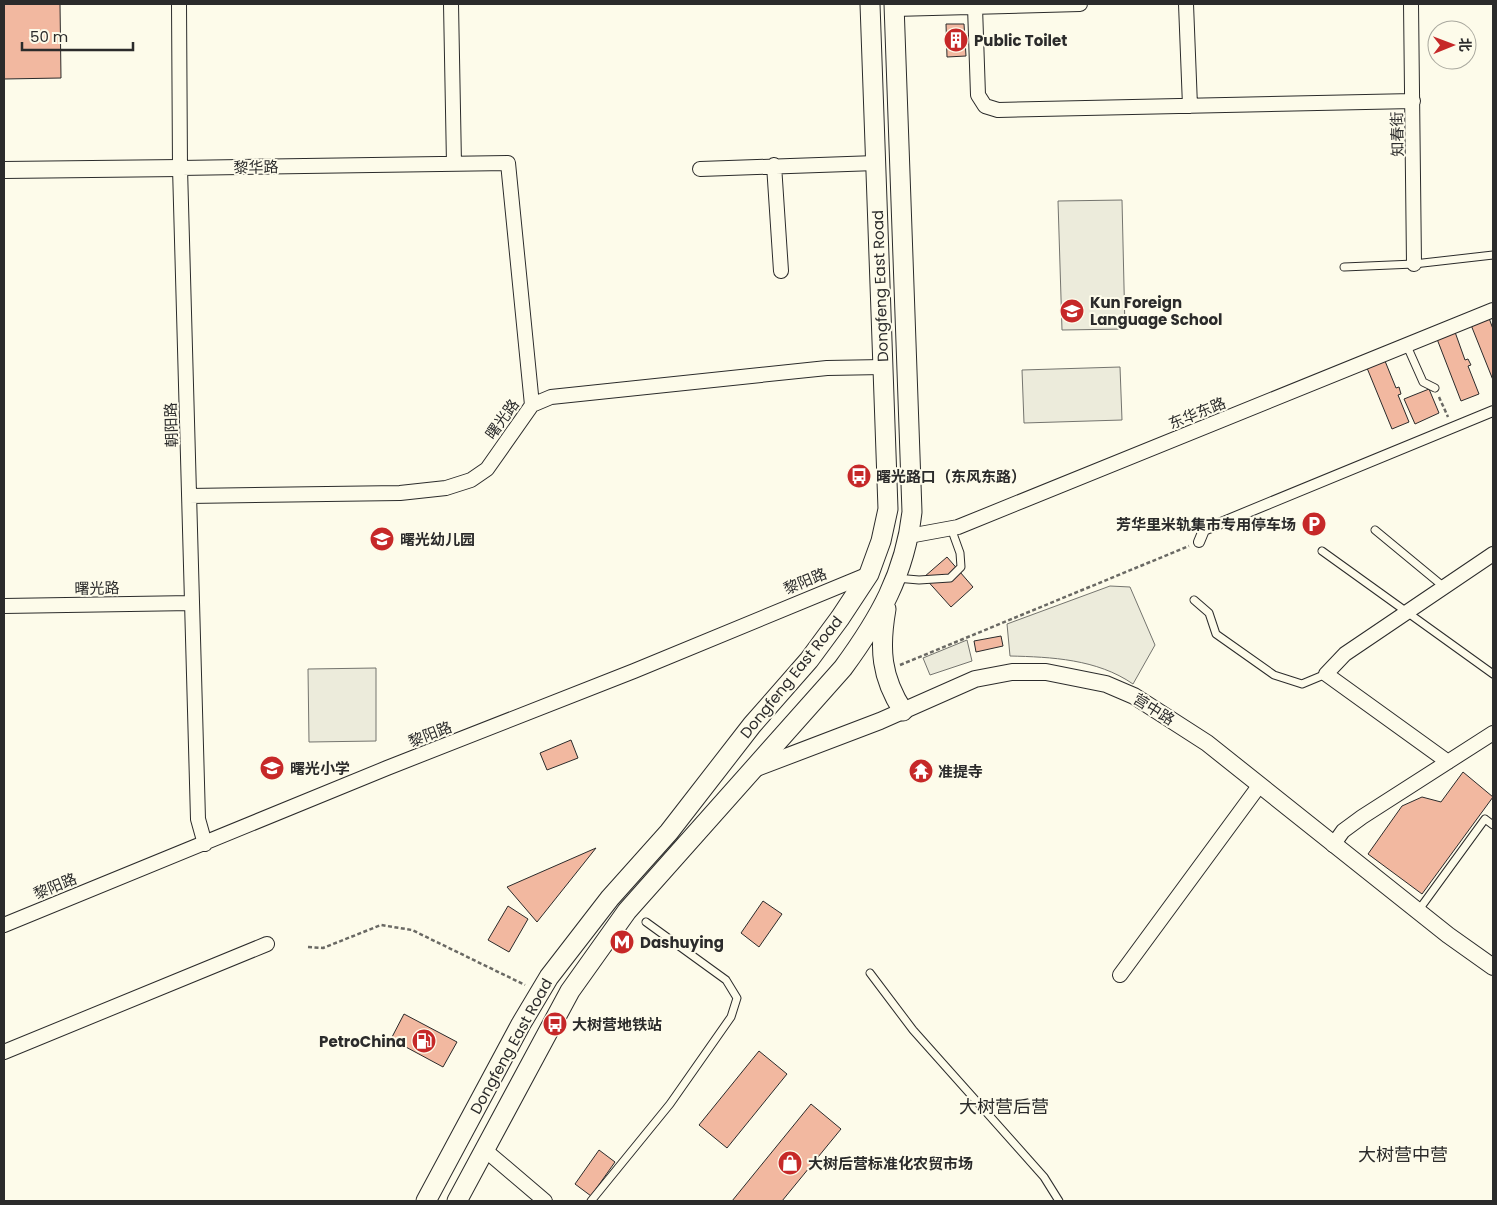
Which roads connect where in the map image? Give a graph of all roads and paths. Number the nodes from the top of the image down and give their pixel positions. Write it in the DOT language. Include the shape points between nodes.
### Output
graph roads {
  1 [pos="179,4"];
  2 [pos="451,4"];
  3 [pos="870,4"];
  4 [pos="1080,4"];
  5 [pos="1186,4"];
  6 [pos="1411,4"];
  7 [pos="894,6"];
  8 [pos="975,7"];
  9 [pos="1413,101"];
  10 [pos="1190,106"];
  11 [pos="876,162"];
  12 [pos="454,164"];
  13 [pos="774,165"];
  14 [pos="180,168"];
  15 [pos="700,168"];
  16 [pos="4,170"];
  17 [pos="1493,255"];
  18 [pos="1414,264"];
  19 [pos="1344,267"];
  20 [pos="781,271"];
  21 [pos="1493,310"];
  22 [pos="1406,346"];
  23 [pos="883,367"];
  24 [pos="1435,388"];
  25 [pos="532,405"];
  26 [pos="1493,411"];
  27 [pos="1452,428"];
  28 [pos="189,496"];
  29 [pos="952,528"];
  30 [pos="1375,530"];
  31 [pos="909,536"];
  32 [pos="1199,542"];
  33 [pos="1322,551"];
  34 [pos="1493,555"];
  35 [pos="869,574"];
  36 [pos="896,578"];
  37 [pos="1444,587"];
  38 [pos="888,600"];
  39 [pos="1194,600"];
  40 [pos="192,603"];
  41 [pos="4,606"];
  42 [pos="1408,612"];
  43 [pos="1326,674"];
  44 [pos="1493,674"];
  45 [pos="903,711"];
  46 [pos="1493,733"];
  47 [pos="1448,762"];
  48 [pos="754,769"];
  49 [pos="1259,786"];
  50 [pos="1493,825"];
  51 [pos="205,844"];
  52 [pos="1333,845"];
  53 [pos="1418,912"];
  54 [pos="646,922"];
  55 [pos="4,925"];
  56 [pos="266,944"];
  57 [pos="308,946"];
  58 [pos="1493,967"];
  59 [pos="870,973"];
  60 [pos="1120,975"];
  61 [pos="540,993"];
  62 [pos="4,1052"];
  63 [pos="485,1150"];
  64 [pos="426,1201"];
  65 [pos="457,1201"];
  66 [pos="545,1201"];
  67 [pos="591,1201"];
  68 [pos="1058,1201"];
  1 -- 14 [label="street, 朝阳路"];
  2 -- 12 [label="street"];
  3 -- 11 [label="main road, Dongfeng East Road"];
  4 -- 8 [label="street"];
  5 -- 10 [label="street"];
  6 -- 9 [label="street, 知春街"];
  7 -- 8 [label="street"];
  7 -- 31 [label="main road, Dongfeng East Road" via="911,471"];
  8 -- 10 [label="street" via="978,95 985,106 998,110"];
  9 -- 10 [label="street"];
  9 -- 18 [label="street, 知春街"];
  11 -- 13 [label="street"];
  11 -- 23 [label="main road, Dongfeng East Road"];
  12 -- 14 [label="street, 黎华路"];
  12 -- 25 [label="street, 黎华路" via="508,163"];
  13 -- 15 [label="street"];
  13 -- 20 [label="street"];
  14 -- 16 [label="street, 黎华路"];
  14 -- 28 [label="street, 朝阳路"];
  17 -- 18 [label="lane"];
  18 -- 19 [label="lane"];
  21 -- 22 [label="street, 东华东路"];
  22 -- 24 [label="lane" via="1423,382"];
  22 -- 29 [label="street, 东华东路"];
  23 -- 25 [label="street, 曙光路" via="826,368 551,397"];
  23 -- 35 [label="main road, Dongfeng East Road" via="888,509"];
  24 -- 27 [label="path"];
  25 -- 28 [label="street, 曙光路" via="487,469 470,480 446,488 400,493"];
  26 -- 27 [label="street"];
  27 -- 32 [label="street" via="1204,530"];
  28 -- 40 [label="street, 朝阳路"];
  29 -- 31 [label="street, 东华东路"];
  29 -- 36 [label="lane" via="961,567 950,578"];
  30 -- 37 [label="lane"];
  31 -- 36 [label="main road, Dongfeng East Road"];
  33 -- 42 [label="lane"];
  34 -- 37 [label="street"];
  35 -- 51 [label="street, 黎阳路"];
  35 -- 61 [label="main road, Dongfeng East Road" via="808,660 752,725 669,832 610,898"];
  36 -- 38 [label="main road, Dongfeng East Road"];
  37 -- 42 [label="street"];
  38 -- 45 [label="main road" via="882,628 884,666 889,690"];
  38 -- 48 [label="main road, Dongfeng East Road" via="843,668"];
  39 -- 43 [label="lane" via="1209,613 1216,634 1274,675 1302,684"];
  40 -- 41 [label="street, 曙光路"];
  40 -- 51 [label="street, 朝阳路" via="198,819"];
  42 -- 43 [label="street" via="1345,654"];
  42 -- 44 [label="lane"];
  43 -- 47 [label="street"];
  45 -- 48 [label="street, 营中路"];
  45 -- 49 [label="street, 营中路" via="976,678 995,674 1046,672 1072,676 1106,684 1134,696 1207,742"];
  46 -- 47 [label="street"];
  47 -- 52 [label="street" via="1362,817"];
  48 -- 63 [label="main road, Dongfeng East Road" via="627,911 570,991"];
  49 -- 52 [label="street, 营中路"];
  49 -- 60 [label="street"];
  50 -- 53 [label="lane" via="1485,819"];
  51 -- 55 [label="street, 黎阳路"];
  52 -- 53 [label="street, 营中路"];
  53 -- 58 [label="street, 营中路"];
  54 -- 67 [label="lane" via="726,980 737,998 731,1017 670,1104"];
  56 -- 62 [label="street"];
  57 -- 61 [label="path" via="323,948 368,929 382,925 397,926 412,930"];
  59 -- 68 [label="lane" via="913,1030 1044,1177"];
  61 -- 64 [label="main road, Dongfeng East Road"];
  63 -- 65 [label="main road, Dongfeng East Road"];
  63 -- 66 [label="street"];
}
